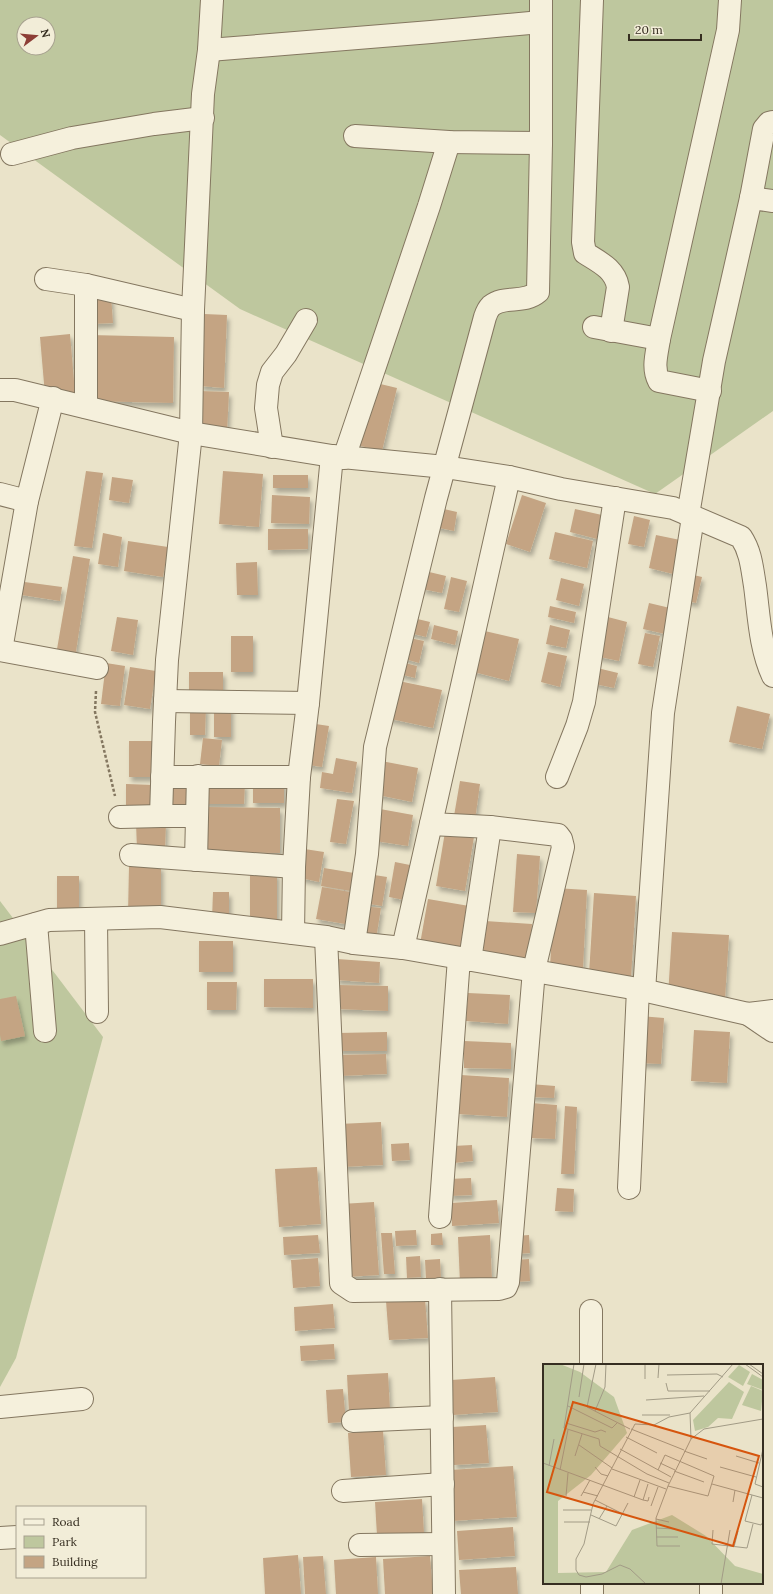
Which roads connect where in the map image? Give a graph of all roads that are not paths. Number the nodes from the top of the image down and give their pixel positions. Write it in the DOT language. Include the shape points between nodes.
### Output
graph roads {
  1 [pos="212,0"];
  2 [pos="541,0"];
  3 [pos="592,0"];
  4 [pos="730,0"];
  5 [pos="541,22"];
  6 [pos="209,50"];
  7 [pos="203,118"];
  8 [pos="773,122"];
  9 [pos="355,136"];
  10 [pos="449,142"];
  11 [pos="541,143"];
  12 [pos="12,154"];
  13 [pos="751,198"];
  14 [pos="773,201"];
  15 [pos="46,279"];
  16 [pos="86,285"];
  17 [pos="193,310"];
  18 [pos="306,320"];
  19 [pos="659,339"];
  20 [pos="0,390"];
  21 [pos="710,391"];
  22 [pos="53,398"];
  23 [pos="86,407"];
  24 [pos="191,433"];
  25 [pos="272,447"];
  26 [pos="338,457"];
  27 [pos="445,467"];
  28 [pos="509,477"];
  29 [pos="0,494"];
  30 [pos="616,498"];
  31 [pos="27,501"];
  32 [pos="691,516"];
  33 [pos="0,650"];
  34 [pos="97,668"];
  35 [pos="773,676"];
  36 [pos="165,701"];
  37 [pos="308,703"];
  38 [pos="198,776"];
  39 [pos="162,777"];
  40 [pos="299,777"];
  41 [pos="557,777"];
  42 [pos="161,816"];
  43 [pos="197,816"];
  44 [pos="120,817"];
  45 [pos="431,824"];
  46 [pos="490,827"];
  47 [pos="131,855"];
  48 [pos="196,860"];
  49 [pos="294,867"];
  50 [pos="96,919"];
  51 [pos="36,924"];
  52 [pos="293,933"];
  53 [pos="0,934"];
  54 [pos="326,937"];
  55 [pos="354,943"];
  56 [pos="403,948"];
  57 [pos="464,959"];
  58 [pos="534,970"];
  59 [pos="641,990"];
  60 [pos="773,1011"];
  61 [pos="97,1012"];
  62 [pos="748,1014"];
  63 [pos="45,1031"];
  64 [pos="773,1031"];
  65 [pos="628,1188"];
  66 [pos="440,1217"];
  67 [pos="440,1289"];
  68 [pos="590,1312"];
  69 [pos="591,1364"];
  70 [pos="82,1399"];
  71 [pos="0,1407"];
  72 [pos="442,1417"];
  73 [pos="353,1421"];
  74 [pos="442,1484"];
  75 [pos="343,1491"];
  76 [pos="16,1537"];
  77 [pos="0,1538"];
  78 [pos="443,1544"];
  79 [pos="360,1545"];
  80 [pos="444,1594"];
  1 -- 6 [label="street"];
  2 -- 5 [label="street"];
  3 -- 19 [label="street" via="583,242 585,253 610,270 617,282 618,287 602,329"];
  4 -- 19 [label="street" via="728,30"];
  5 -- 6 [label="street"];
  5 -- 11 [label="street"];
  6 -- 7 [label="street" via="203,94"];
  7 -- 12 [label="street" via="72,138"];
  7 -- 17 [label="street"];
  8 -- 13 [label="street" via="764,129"];
  9 -- 10 [label="street"];
  10 -- 11 [label="street"];
  10 -- 26 [label="street" via="429,206"];
  11 -- 27 [label="street" via="538,292 532,298 502,301 490,307 485,317"];
  13 -- 14 [label="street"];
  13 -- 21 [label="street" via="714,361"];
  15 -- 16 [label="street"];
  16 -- 17 [label="street"];
  16 -- 23 [label="street"];
  17 -- 24 [label="street"];
  18 -- 25 [label="street" via="272,372 268,385 266,408"];
  19 -- 21 [label="street" via="654,368 659,381"];
  20 -- 22 [label="street" via="15,390"];
  21 -- 32 [label="street"];
  22 -- 23 [label="street"];
  22 -- 31 [label="street"];
  23 -- 24 [label="street"];
  24 -- 25 [label="street"];
  24 -- 36 [label="street"];
  25 -- 26 [label="street"];
  26 -- 27 [label="street"];
  26 -- 37 [label="street"];
  27 -- 28 [label="street"];
  27 -- 55 [label="street" via="375,747 368,854"];
  28 -- 30 [label="street"];
  28 -- 45 [label="street"];
  29 -- 31 [label="street"];
  30 -- 32 [label="street" via="673,508"];
  30 -- 41 [label="street" via="584,702"];
  31 -- 33 [label="street"];
  32 -- 35 [label="street" via="741,537 747,546 761,637 767,664"];
  32 -- 59 [label="street" via="663,713"];
  33 -- 34 [label="street"];
  36 -- 37 [label="street"];
  36 -- 39 [label="street"];
  37 -- 40 [label="street"];
  38 -- 39 [label="street"];
  38 -- 40 [label="street"];
  38 -- 43 [label="street"];
  39 -- 42 [label="street"];
  40 -- 49 [label="street"];
  42 -- 43 [label="street"];
  42 -- 44 [label="street"];
  43 -- 48 [label="street"];
  45 -- 46 [label="street"];
  45 -- 56 [label="street"];
  46 -- 57 [label="street"];
  46 -- 58 [label="street" via="558,835 561,839 562,850"];
  47 -- 48 [label="street"];
  48 -- 49 [label="street"];
  49 -- 52 [label="street"];
  50 -- 51 [label="street" via="49,920"];
  50 -- 52 [label="street" via="160,917"];
  50 -- 61 [label="street"];
  51 -- 53 [label="street"];
  51 -- 63 [label="street"];
  52 -- 54 [label="street"];
  54 -- 55 [label="street"];
  54 -- 67 [label="street" via="341,1283 353,1291"];
  55 -- 56 [label="street"];
  56 -- 57 [label="street"];
  57 -- 58 [label="street"];
  57 -- 66 [label="street"];
  58 -- 59 [label="street"];
  58 -- 67 [label="street" via="508,1286 499,1289"];
  59 -- 62 [label="street"];
  59 -- 65 [label="street"];
  60 -- 62 [label="street"];
  62 -- 64 [label="street"];
  67 -- 72 [label="street"];
  68 -- 69 [label="street"];
  70 -- 71 [label="street"];
  72 -- 73 [label="street"];
  72 -- 74 [label="street"];
  74 -- 75 [label="street"];
  74 -- 78 [label="street"];
  76 -- 77 [label="street"];
  78 -- 79 [label="street"];
  78 -- 80 [label="street"];
}
